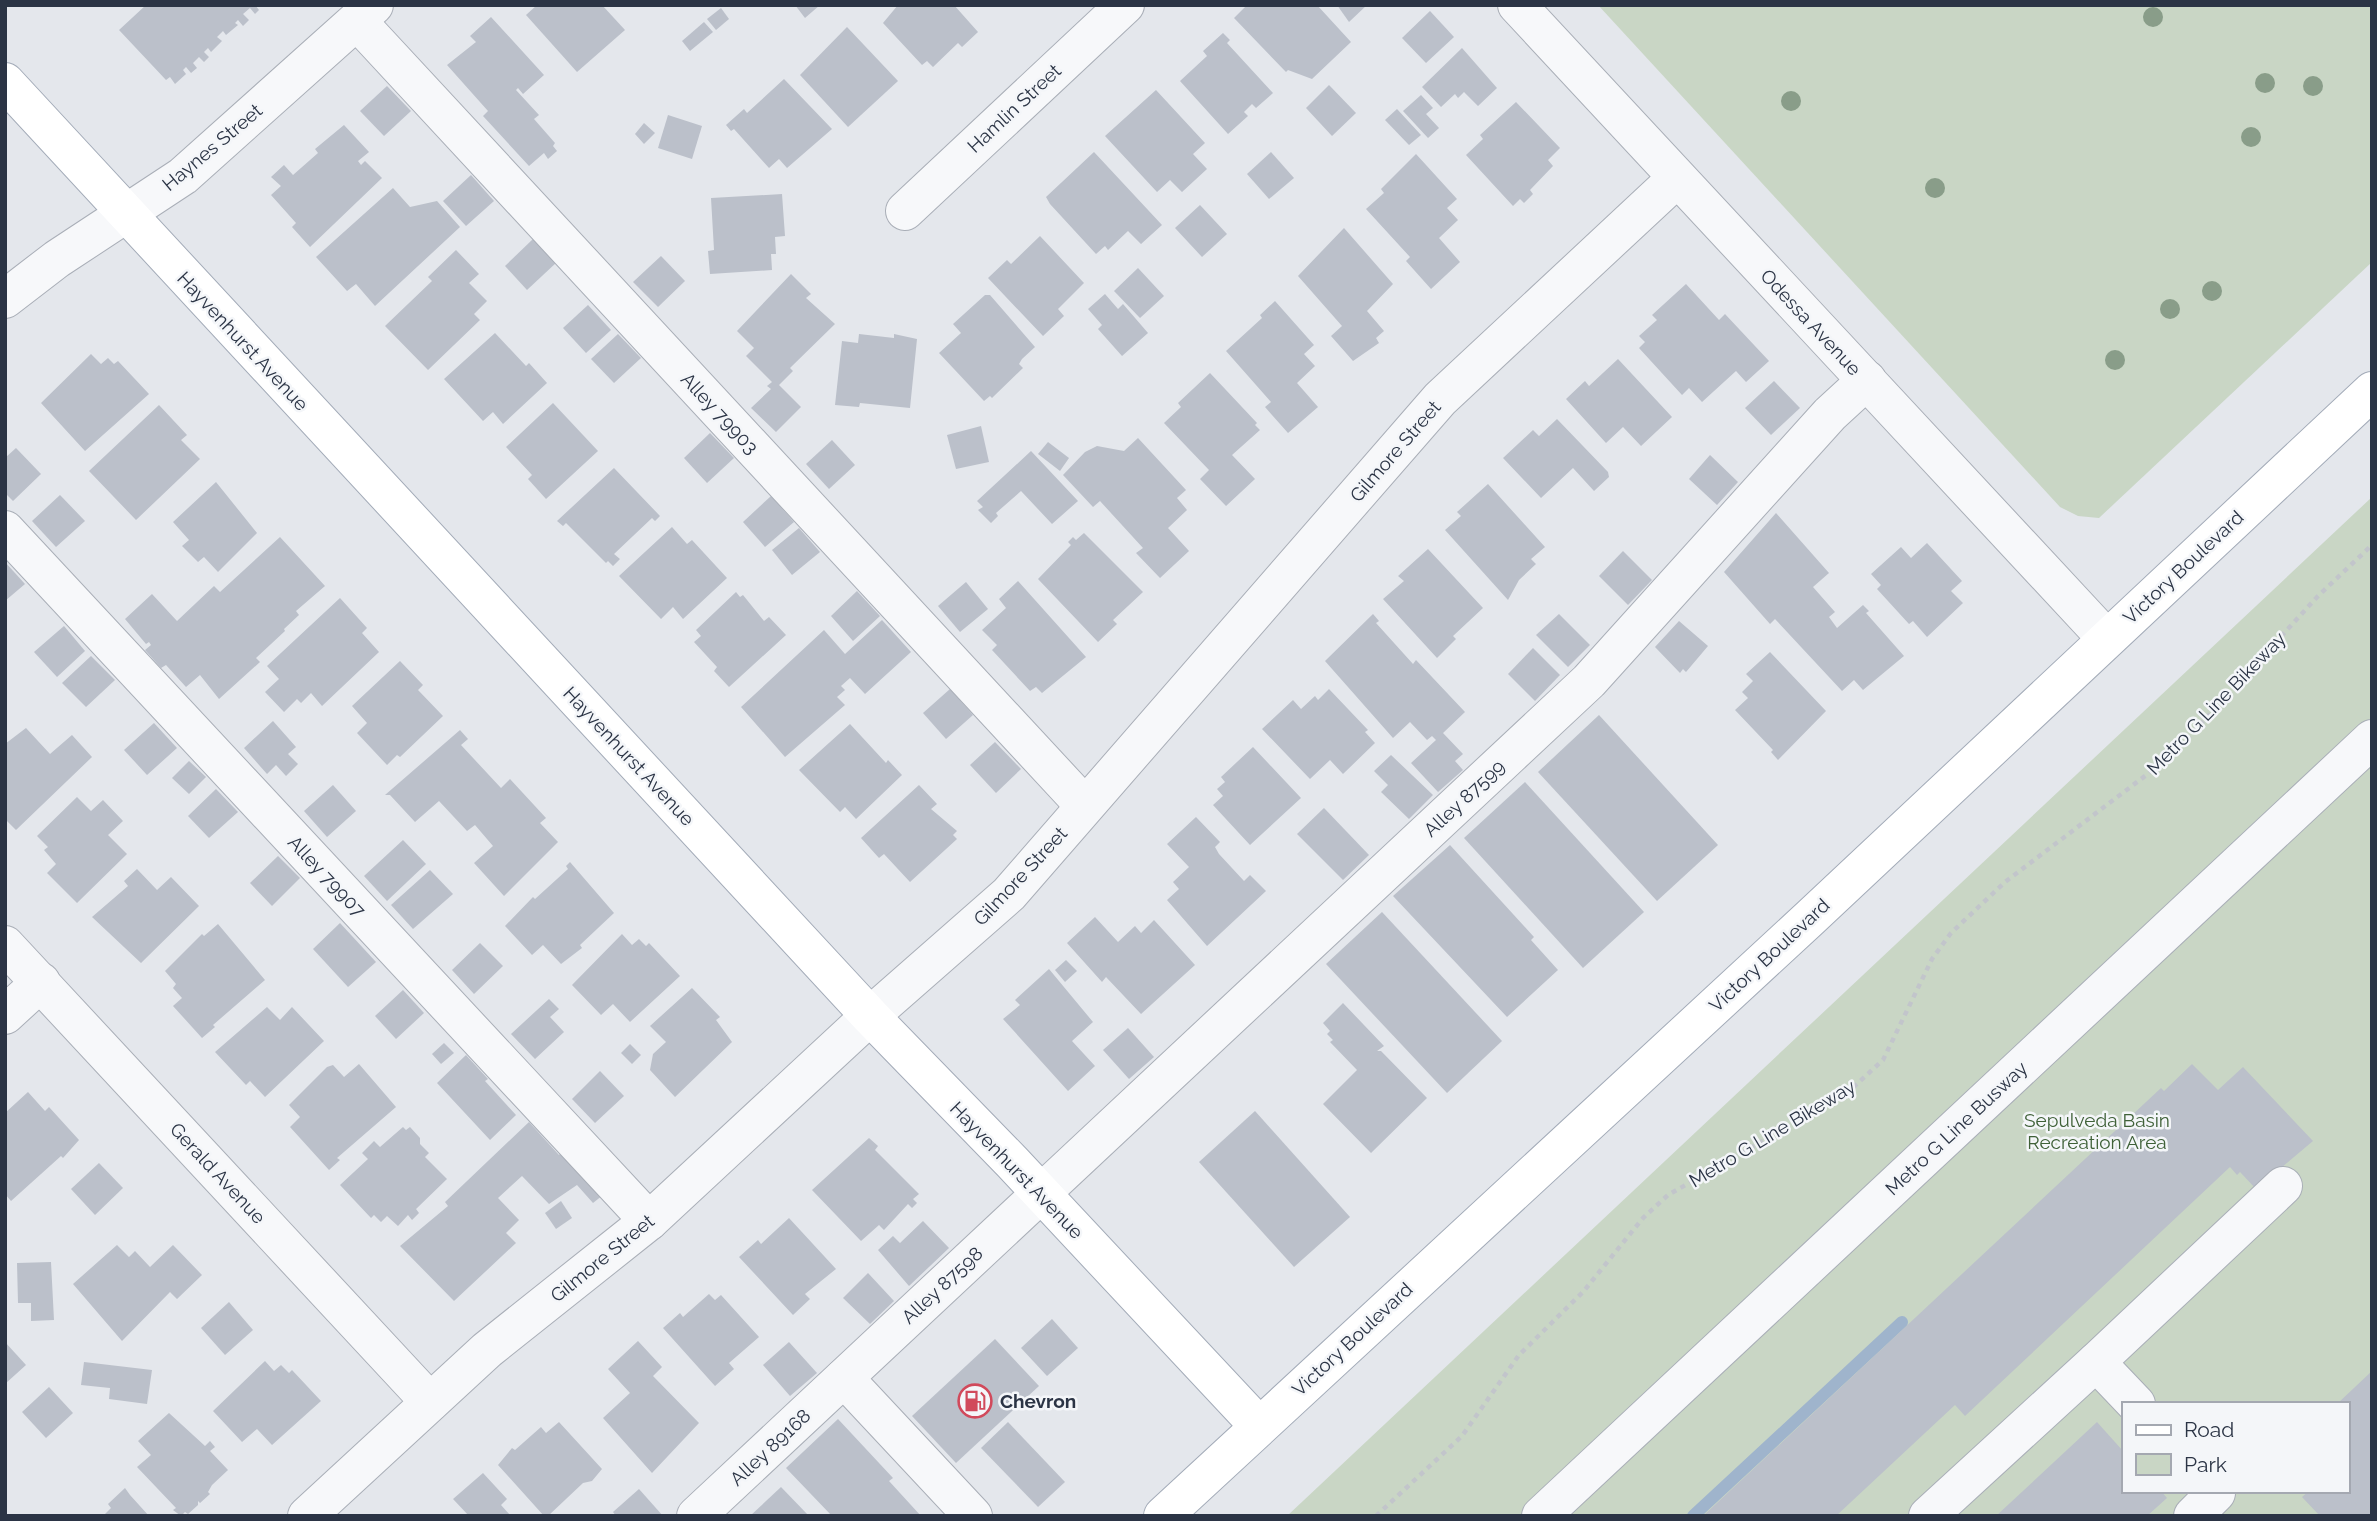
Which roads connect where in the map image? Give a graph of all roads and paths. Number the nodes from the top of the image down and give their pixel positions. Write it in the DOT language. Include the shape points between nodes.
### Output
graph roads {
  1 [pos="1125,5"];
  2 [pos="1517,5"];
  3 [pos="365,13"];
  4 [pos="5,82"];
  5 [pos="1676,178"];
  6 [pos="905,211"];
  7 [pos="125,214"];
  8 [pos="5,299"];
  9 [pos="1867,380"];
  10 [pos="2372,391"];
  11 [pos="5,530"];
  12 [pos="2372,545"];
  13 [pos="2106,638"];
  14 [pos="2372,739"];
  15 [pos="1084,805"];
  16 [pos="5,945"];
  17 [pos="41,982"];
  18 [pos="5,1015"];
  19 [pos="870,1016"];
  20 [pos="2283,1186"];
  21 [pos="1040,1194"];
  22 [pos="649,1221"];
  23 [pos="2096,1362"];
  24 [pos="844,1378"];
  25 [pos="430,1402"];
  26 [pos="2134,1402"];
  27 [pos="1259,1426"];
  28 [pos="2217,1493"];
  29 [pos="307,1516"];
  30 [pos="696,1516"];
  31 [pos="973,1516"];
  32 [pos="1163,1516"];
  33 [pos="1376,1516"];
  34 [pos="1541,1516"];
  35 [pos="1928,1516"];
  36 [pos="2193,1516"];
  1 -- 6 [label="street, Hamlin Street"];
  2 -- 5 [label="street, Odessa Avenue"];
  3 -- 7 [label="street, Haynes Street" via="183,176"];
  3 -- 15 [label="street, Alley 79903"];
  4 -- 7 [label="main road, Hayvenhurst Avenue"];
  5 -- 9 [label="street, Odessa Avenue"];
  5 -- 15 [label="street, Gilmore Street" via="1440,399"];
  7 -- 8 [label="street, Haynes Street"];
  7 -- 19 [label="main road, Hayvenhurst Avenue"];
  9 -- 13 [label="street, Odessa Avenue"];
  9 -- 21 [label="street, Alley 87599" via="1830,414 1588,681"];
  10 -- 13 [label="main road, Victory Boulevard"];
  11 -- 22 [label="street, Alley 79907"];
  12 -- 33 [label="path, Metro G Line Bikeway" via="2318,596 2188,738 2005,882 1951,933 1931,959 1883,1060 1847,1093 1668,1195 1643,1218 1583,1292 1519,1355 1462,1436"];
  13 -- 27 [label="main road, Victory Boulevard"];
  14 -- 34 [label="street, Metro G Line Busway"];
  15 -- 19 [label="street, Gilmore Street" via="1009,894"];
  16 -- 17 [label="street, Gerald Avenue"];
  17 -- 18 [label="street"];
  17 -- 25 [label="street, Gerald Avenue"];
  19 -- 21 [label="main road, Hayvenhurst Avenue"];
  19 -- 22 [label="street, Gilmore Street"];
  20 -- 23 [label="street"];
  21 -- 24 [label="street, Alley 87598"];
  21 -- 27 [label="main road, Hayvenhurst Avenue"];
  22 -- 25 [label="street, Gilmore Street" via="487,1350"];
  23 -- 26 [label="street"];
  23 -- 35 [label="street"];
  24 -- 30 [label="street, Alley 89168"];
  24 -- 31 [label="street"];
  25 -- 29 [label="street, Gilmore Street"];
  27 -- 32 [label="main road, Victory Boulevard"];
  28 -- 36 [label="street"];
}
